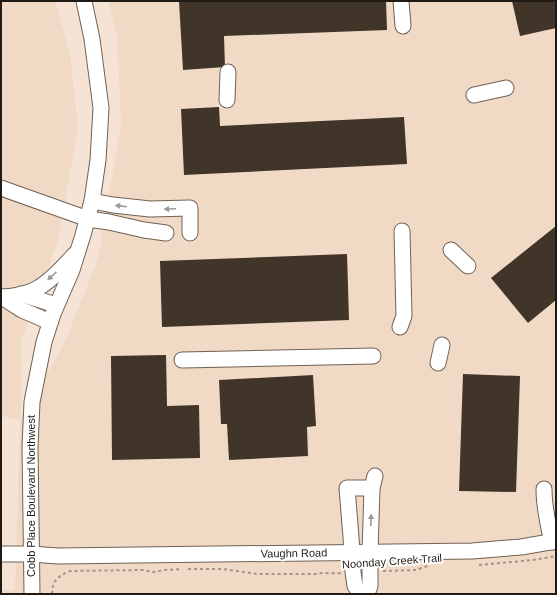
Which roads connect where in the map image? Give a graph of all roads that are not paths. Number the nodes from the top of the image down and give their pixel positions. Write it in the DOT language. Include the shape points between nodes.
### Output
graph roads {
  1 [pos="84,1"];
  2 [pos="401,1"];
  3 [pos="403,26"];
  4 [pos="228,72"];
  5 [pos="506,88"];
  6 [pos="474,95"];
  7 [pos="227,100"];
  8 [pos="1,188"];
  9 [pos="92,201"];
  10 [pos="150,209"];
  11 [pos="88,219"];
  12 [pos="144,230"];
  13 [pos="402,231"];
  14 [pos="166,233"];
  15 [pos="190,233"];
  16 [pos="451,250"];
  17 [pos="79,251"];
  18 [pos="468,266"];
  19 [pos="21,294"];
  20 [pos="2,297"];
  21 [pos="56,305"];
  22 [pos="50,322"];
  23 [pos="400,327"];
  24 [pos="442,345"];
  25 [pos="373,356"];
  26 [pos="182,360"];
  27 [pos="438,363"];
  28 [pos="544,489"];
  29 [pos="555,546"];
  30 [pos="370,552"];
  31 [pos="352,553"];
  32 [pos="1,554"];
  33 [pos="31,554"];
  34 [pos="32,594"];
  35 [pos="361,594"];
  36 [pos="368,594"];
  1 -- 9 [label="street, Cobb Place Boulevard Northwest" via="92,38 101,108 98,160"];
  2 -- 3 [label="street"];
  4 -- 7 [label="street"];
  5 -- 6 [label="street"];
  8 -- 11 [label="street"];
  10 -- 9 [label="street, one-way"];
  9 -- 11 [label="street, Cobb Place Boulevard Northwest"];
  10 -- 12 [label="street"];
  15 -- 10 [label="street, one-way" via="190,208"];
  11 -- 12 [label="street"];
  11 -- 17 [label="street, Cobb Place Boulevard Northwest"];
  12 -- 14 [label="street"];
  13 -- 23 [label="street" via="404,316"];
  16 -- 18 [label="street"];
  17 -- 19 [label="street, one-way" via="45,284"];
  17 -- 21 [label="street, Cobb Place Boulevard Northwest"];
  19 -- 20 [label="street"];
  19 -- 21 [label="street"];
  20 -- 22 [label="street" via="22,310"];
  21 -- 22 [label="street, Cobb Place Boulevard Northwest"];
  22 -- 33 [label="street, Cobb Place Boulevard Northwest" via="32,402"];
  24 -- 27 [label="street"];
  25 -- 26 [label="street"];
  28 -- 29 [label="street" via="547,518"];
  29 -- 30 [label="street, Vaughn Road"];
  30 -- 31 [label="street, Vaughn Road"];
  30 -- 31 [label="street, one-way" via="373,482 347,488"];
  30 -- 36 [label="street"];
  31 -- 33 [label="street, Vaughn Road" via="58,556"];
  31 -- 35 [label="street" via="355,586"];
  32 -- 33 [label="street, Vaughn Road"];
  33 -- 34 [label="street, Cobb Place Boulevard Northwest"];
}
